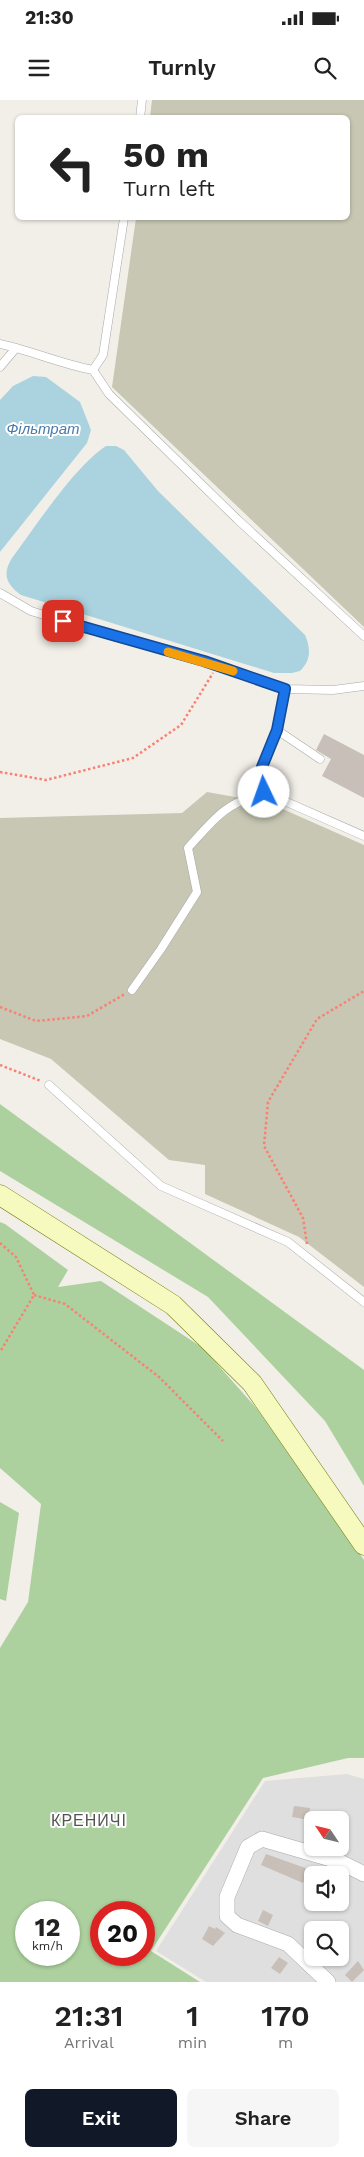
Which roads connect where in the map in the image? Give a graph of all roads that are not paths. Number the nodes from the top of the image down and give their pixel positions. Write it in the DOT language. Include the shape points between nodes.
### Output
graph roads {
  1 [pos="142,100"];
  2 [pos="140,115"];
  3 [pos="124,220"];
  4 [pos="0,344"];
  5 [pos="16,348"];
  6 [pos="0,367"];
  7 [pos="93,370"];
  8 [pos="0,593"];
  9 [pos="364,636"];
  10 [pos="364,686"];
  11 [pos="285,689"];
  12 [pos="277,730"];
  13 [pos="320,759"];
  14 [pos="264,792"];
  15 [pos="364,836"];
  16 [pos="132,990"];
  17 [pos="49,1085"];
  18 [pos="0,1195"];
  19 [pos="364,1302"];
  20 [pos="364,1545"];
  21 [pos="364,1874"];
  22 [pos="328,1982"];
  1 -- 2 [label="lane"];
  3 -- 7 [label="lane" via="103,355"];
  4 -- 5 [label="lane"];
  5 -- 6 [label="lane"];
  5 -- 7 [label="lane"];
  7 -- 9 [label="lane" via="116,401"];
  8 -- 11 [label="lane" via="31,611"];
  10 -- 11 [label="lane" via="333,690"];
  11 -- 12 [label="lane"];
  12 -- 13 [label="lane"];
  12 -- 14 [label="lane" via="262,767"];
  14 -- 15 [label="lane"];
  14 -- 16 [label="lane" via="242,798 222,810 188,848 197,892"];
  17 -- 19 [label="lane" via="161,1186 288,1242"];
  18 -- 20 [label="main road" via="173,1305 252,1383"];
  21 -- 22 [label="street" via="338,1861 262,1839 248,1847 227,1897 227,1916 237,1925 288,1944"];
}
